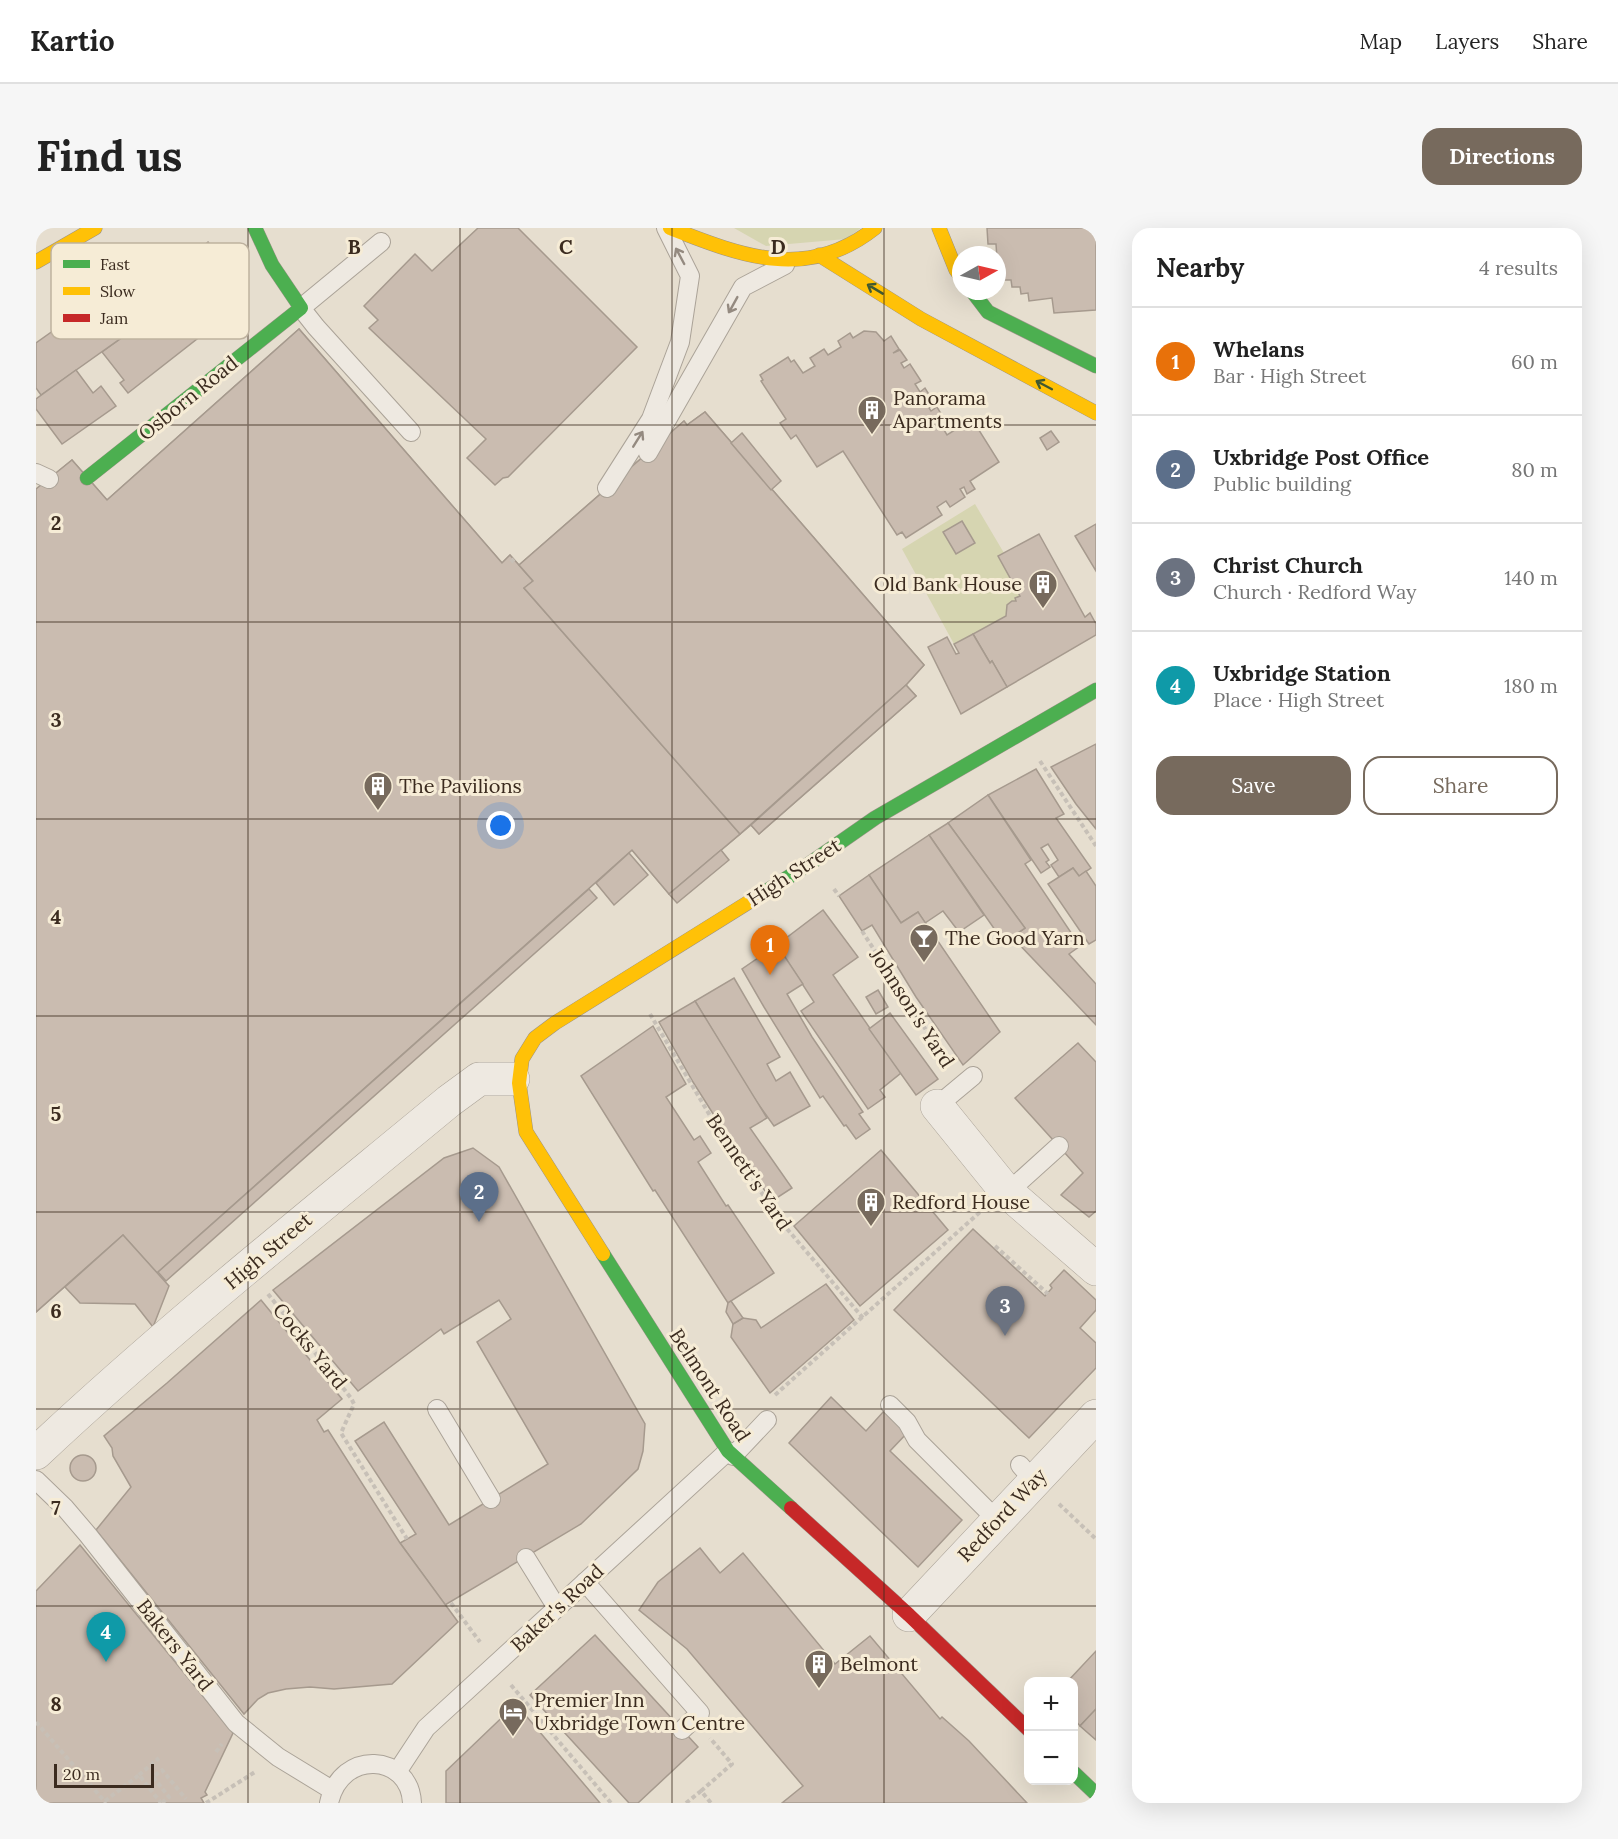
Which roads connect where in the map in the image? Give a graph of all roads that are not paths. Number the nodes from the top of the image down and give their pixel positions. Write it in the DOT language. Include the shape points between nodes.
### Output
graph roads {
  1 [pos="95,228"];
  2 [pos="255,228"];
  3 [pos="668,228"];
  4 [pos="875,228"];
  5 [pos="939,228"];
  6 [pos="381,242"];
  7 [pos="69,243"];
  8 [pos="51,253"];
  9 [pos="819,255"];
  10 [pos="795,260"];
  11 [pos="952,260"];
  12 [pos="36,262"];
  13 [pos="979,300"];
  14 [pos="301,308"];
  15 [pos="1096,366"];
  16 [pos="1096,413"];
  17 [pos="411,432"];
  18 [pos="648,453"];
  19 [pos="87,478"];
  20 [pos="607,489"];
  21 [pos="1096,690"];
  22 [pos="516,1079"];
  23 [pos="968,1081"];
  24 [pos="937,1106"];
  25 [pos="1059,1146"];
  26 [pos="1006,1191"];
  27 [pos="1096,1269"];
  28 [pos="890,1405"];
  29 [pos="437,1409"];
  30 [pos="1096,1416"];
  31 [pos="767,1420"];
  32 [pos="36,1453"];
  33 [pos="730,1453"];
  34 [pos="36,1480"];
  35 [pos="491,1499"];
  36 [pos="997,1520"];
  37 [pos="526,1558"];
  38 [pos="585,1582"];
  39 [pos="557,1608"];
  40 [pos="909,1615"];
  41 [pos="688,1725"];
  42 [pos="1024,1725"];
  43 [pos="397,1772"];
  44 [pos="1078,1777"];
  45 [pos="1096,1794"];
  46 [pos="330,1796"];
  47 [pos="412,1803"];
  1 -- 7 [label="street"];
  2 -- 14 [label="street" via="272,266"];
  3 -- 10 [label="street" via="759,259"];
  20 -- 3 [label="lane, one-way" via="651,419 680,342 690,276"];
  4 -- 9 [label="street" via="846,246"];
  5 -- 11 [label="street"];
  6 -- 14 [label="lane"];
  8 -- 12 [label="street"];
  9 -- 10 [label="street"];
  16 -- 9 [label="street, one-way" via="921,319"];
  10 -- 18 [label="lane, one-way" via="743,287"];
  13 -- 15 [label="street" via="988,312"];
  14 -- 17 [label="lane"];
  14 -- 19 [label="street, Osborn Road"];
  21 -- 22 [label="street, High Street" via="875,819 562,1018 529,1045"];
  22 -- 32 [label="street, High Street" via="479,1079 449,1101 245,1270"];
  22 -- 33 [label="street, Belmont Road" via="526,1132"];
  23 -- 24 [label="lane"];
  24 -- 26 [label="street"];
  25 -- 26 [label="lane"];
  26 -- 27 [label="street"];
  28 -- 36 [label="lane" via="907,1422 917,1440"];
  29 -- 35 [label="lane"];
  30 -- 36 [label="street, Redford Way" via="1027,1473"];
  31 -- 33 [label="lane, Baker's Road"];
  33 -- 38 [label="lane, Baker's Road"];
  33 -- 40 [label="street, Belmont Road"];
  34 -- 46 [label="lane, Bakers Yard" via="88,1535 236,1723"];
  36 -- 40 [label="street, Redford Way"];
  37 -- 39 [label="lane"];
  38 -- 39 [label="lane, Baker's Road"];
  38 -- 41 [label="lane" via="700,1713"];
  39 -- 43 [label="lane, Baker's Road" via="426,1728"];
  40 -- 42 [label="street, Belmont Road"];
  43 -- 46 [label="lane" via="382,1765 352,1768 340,1777"];
  43 -- 47 [label="lane" via="412,1796"];
  44 -- 45 [label="street"];
}
